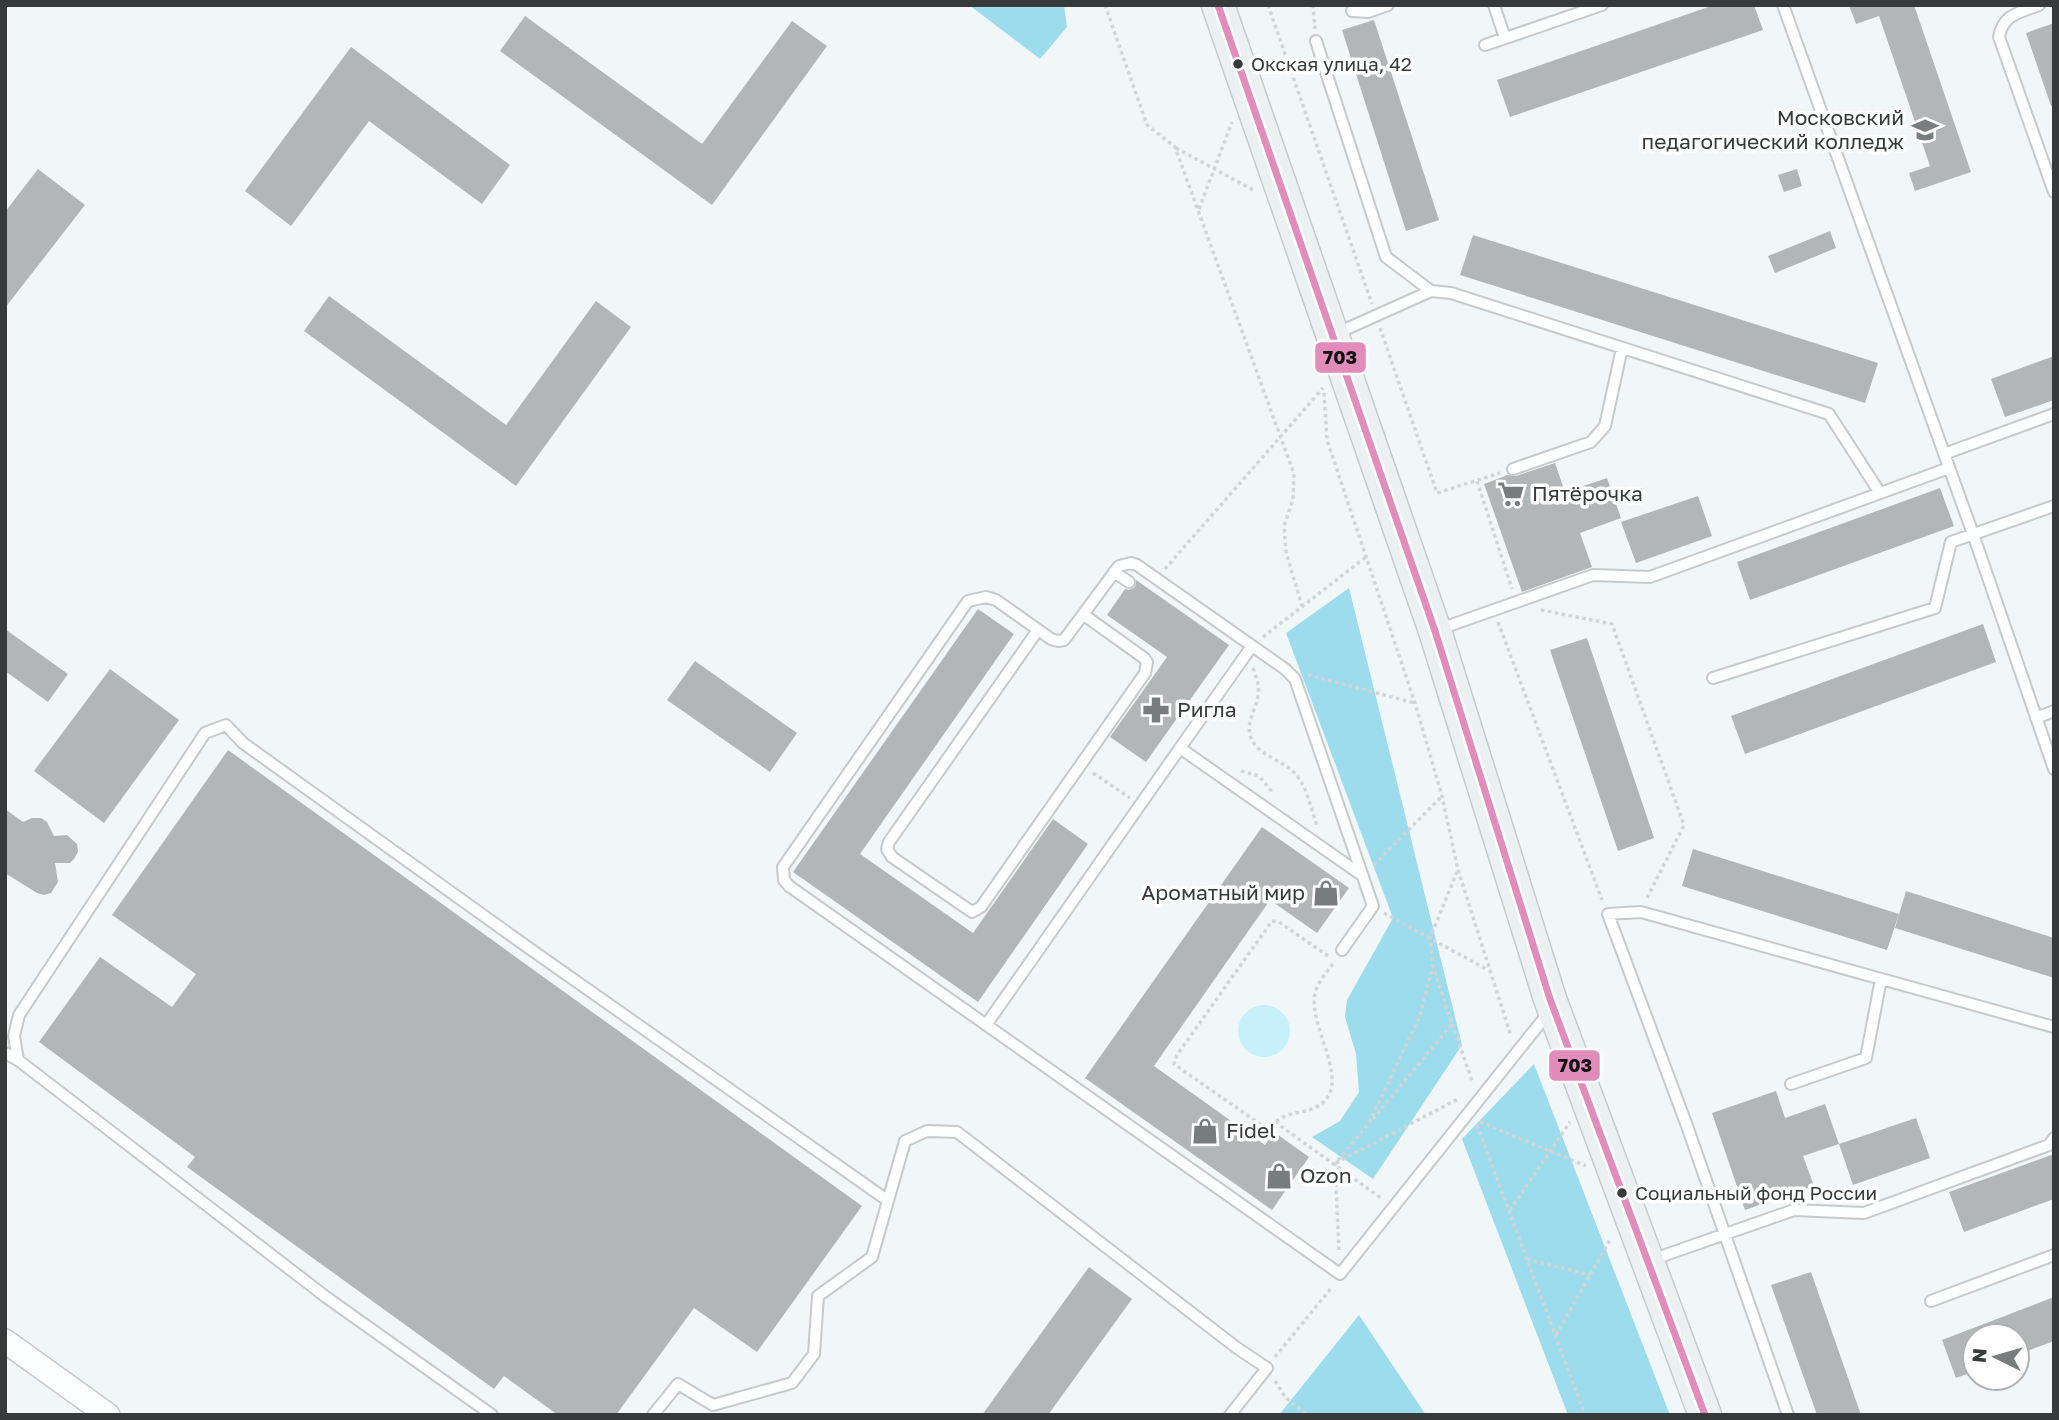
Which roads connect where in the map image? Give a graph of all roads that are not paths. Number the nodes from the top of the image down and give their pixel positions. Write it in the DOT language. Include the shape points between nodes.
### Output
graph roads {
  1 [pos="1219,5"];
  2 [pos="1388,5"];
  3 [pos="1494,5"];
  4 [pos="1602,5"];
  5 [pos="1783,5"];
  6 [pos="2039,5"];
  7 [pos="1352,11"];
  8 [pos="1505,38"];
  9 [pos="1316,41"];
  10 [pos="1485,45"];
  11 [pos="2054,192"];
  12 [pos="1431,291"];
  13 [pos="1331,335"];
  14 [pos="1622,348"];
  15 [pos="2054,414"];
  16 [pos="1944,454"];
  17 [pos="1949,468"];
  18 [pos="1513,469"];
  19 [pos="1880,493"];
  20 [pos="2054,506"];
  21 [pos="1973,534"];
  22 [pos="1114,572"];
  23 [pos="1129,582"];
  24 [pos="1084,615"];
  25 [pos="1038,630"];
  26 [pos="1435,631"];
  27 [pos="1250,649"];
  28 [pos="1713,678"];
  29 [pos="2054,711"];
  30 [pos="2036,718"];
  31 [pos="1180,748"];
  32 [pos="2054,769"];
  33 [pos="1363,876"];
  34 [pos="1342,950"];
  35 [pos="1881,979"];
  36 [pos="1553,1007"];
  37 [pos="986,1025"];
  38 [pos="2054,1027"];
  39 [pos="5,1053"];
  40 [pos="18,1060"];
  41 [pos="1791,1084"];
  42 [pos="2054,1138"];
  43 [pos="887,1200"];
  44 [pos="1724,1233"];
  45 [pos="2054,1255"];
  46 [pos="1648,1261"];
  47 [pos="1931,1301"];
  48 [pos="5,1340"];
  49 [pos="108,1415"];
  50 [pos="492,1415"];
  51 [pos="653,1415"];
  52 [pos="1230,1415"];
  53 [pos="1704,1415"];
  54 [pos="1788,1415"];
  1 -- 13 [label="main road"];
  2 -- 7 [label="lane" via="1368,12"];
  3 -- 8 [label="lane"];
  4 -- 8 [label="lane"];
  5 -- 16 [label="lane"];
  6 -- 11 [label="lane" via="2008,18 1999,37"];
  8 -- 10 [label="lane"];
  9 -- 12 [label="lane" via="1386,257"];
  12 -- 13 [label="lane"];
  12 -- 14 [label="lane" via="1451,293"];
  13 -- 26 [label="main road"];
  14 -- 18 [label="lane" via="1605,426 1591,442"];
  14 -- 19 [label="lane" via="1829,414"];
  15 -- 16 [label="lane"];
  16 -- 17 [label="lane"];
  17 -- 19 [label="lane"];
  17 -- 21 [label="lane"];
  19 -- 26 [label="lane" via="1650,577 1593,575"];
  20 -- 21 [label="lane"];
  21 -- 28 [label="lane" via="1951,542 1935,608"];
  21 -- 30 [label="lane"];
  22 -- 23 [label="lane"];
  22 -- 24 [label="lane"];
  22 -- 27 [label="lane" via="1130,563"];
  24 -- 25 [label="lane" via="1064,640 1051,639"];
  24 -- 25 [label="lane" via="1144,658 1145,673 981,907 972,912 892,858 887,849"];
  25 -- 37 [label="lane" via="996,600 977,597 968,601 783,867 789,886"];
  26 -- 36 [label="main road"];
  27 -- 31 [label="lane"];
  27 -- 33 [label="lane" via="1285,669 1298,686"];
  29 -- 30 [label="lane"];
  30 -- 32 [label="lane"];
  31 -- 33 [label="lane"];
  31 -- 37 [label="lane"];
  33 -- 34 [label="lane" via="1373,906"];
  35 -- 38 [label="lane"];
  35 -- 41 [label="lane" via="1866,1058"];
  35 -- 44 [label="lane" via="1640,912 1608,914"];
  36 -- 37 [label="lane" via="1340,1275"];
  36 -- 46 [label="main road"];
  39 -- 40 [label="lane"];
  40 -- 43 [label="lane" via="14,1036 19,1015 205,733 226,724 243,743"];
  40 -- 50 [label="lane" via="326,1297"];
  42 -- 44 [label="lane" via="2049,1145 1864,1213 1794,1210"];
  43 -- 51 [label="lane" via="872,1257 818,1296 814,1354 792,1383 713,1405 678,1384"];
  43 -- 52 [label="lane" via="905,1142 928,1131 957,1132 1267,1368"];
  44 -- 46 [label="lane"];
  44 -- 54 [label="lane"];
  45 -- 47 [label="lane"];
  46 -- 53 [label="main road"];
  48 -- 49 [label="street"];
}
